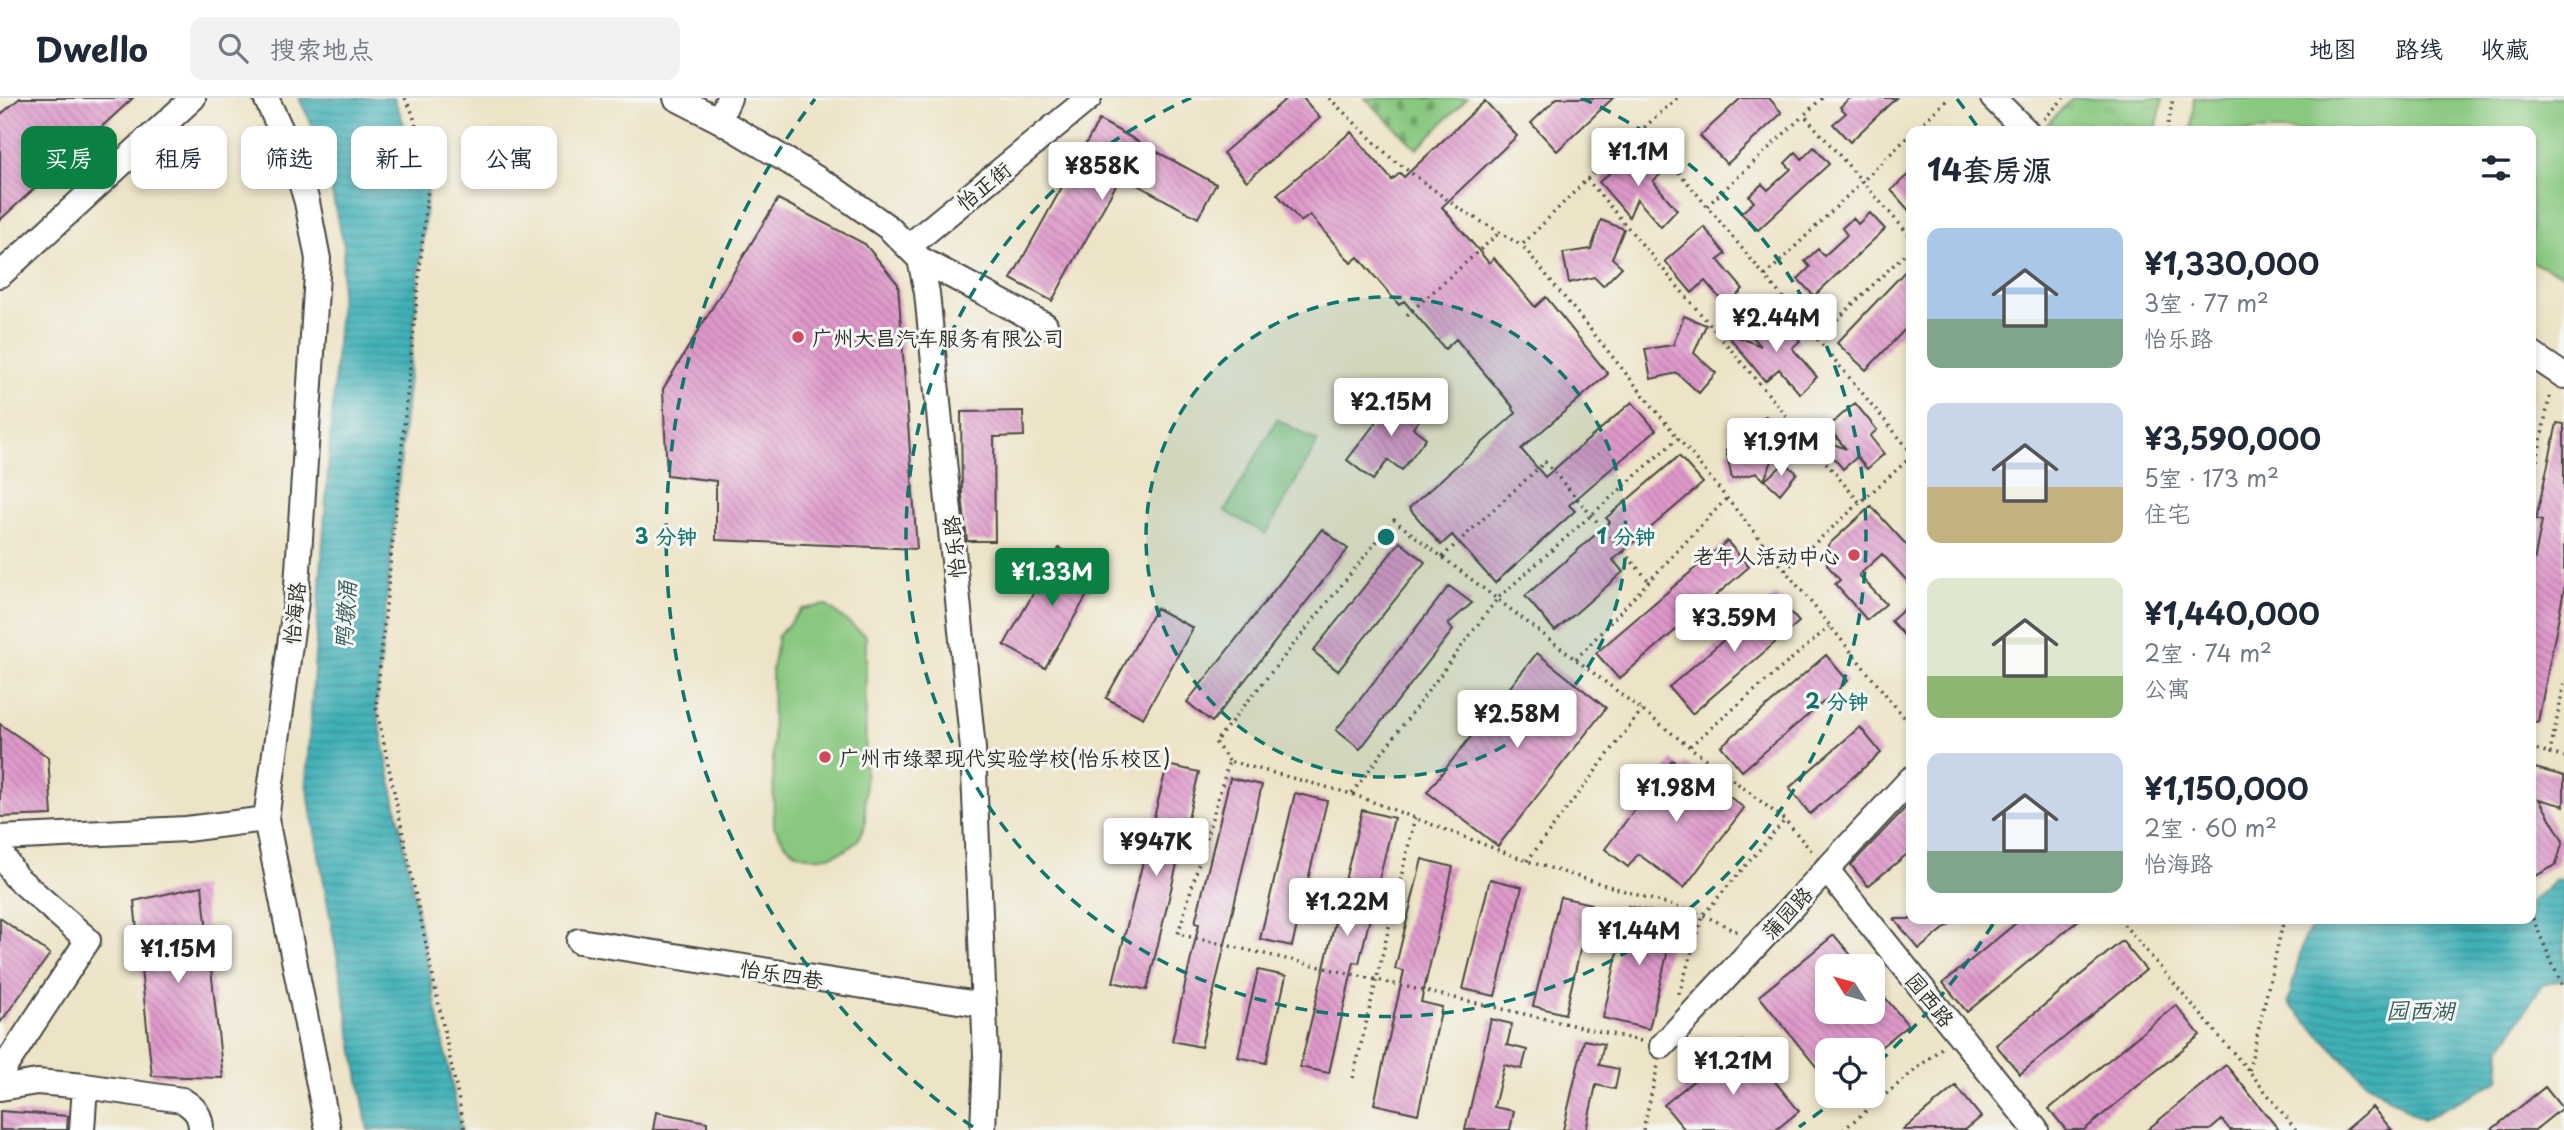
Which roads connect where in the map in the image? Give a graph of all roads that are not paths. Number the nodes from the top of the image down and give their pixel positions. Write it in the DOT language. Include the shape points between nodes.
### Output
graph roads {
  1 [pos="193,98"];
  2 [pos="266,98"];
  3 [pos="676,98"];
  4 [pos="1089,98"];
  5 [pos="1993,98"];
  6 [pos="724,109"];
  7 [pos="2032,126"];
  8 [pos="914,253"];
  9 [pos="0,275"];
  10 [pos="1045,325"];
  11 [pos="2536,357"];
  12 [pos="2560,373"];
  13 [pos="1906,784"];
  14 [pos="266,819"];
  15 [pos="0,838"];
  16 [pos="0,851"];
  17 [pos="1826,869"];
  18 [pos="579,941"];
  19 [pos="985,1005"];
  20 [pos="1662,1046"];
  21 [pos="0,1074"];
  22 [pos="85,1086"];
  23 [pos="0,1088"];
  24 [pos="82,1130"];
  25 [pos="201,1130"];
  26 [pos="328,1130"];
  27 [pos="983,1130"];
  28 [pos="2036,1130"];
  1 -- 9 [label="street"];
  2 -- 14 [label="street, 怡海路" via="293,156 318,259 296,601"];
  3 -- 6 [label="street"];
  4 -- 8 [label="street, 怡正街"];
  5 -- 7 [label="street"];
  6 -- 8 [label="street" via="866,211"];
  8 -- 10 [label="street"];
  8 -- 19 [label="street, 怡乐路" via="927,293 973,749"];
  11 -- 12 [label="street"];
  13 -- 17 [label="street, 蒲园路"];
  14 -- 15 [label="street" via="186,829"];
  14 -- 26 [label="street, 怡海路"];
  16 -- 21 [label="street" via="15,876 88,940"];
  17 -- 20 [label="street, 蒲园路"];
  17 -- 28 [label="street, 园西路"];
  18 -- 19 [label="street, 怡乐四巷"];
  19 -- 27 [label="street, 怡乐路"];
  22 -- 23 [label="street" via="37,1082"];
  22 -- 24 [label="street"];
  22 -- 25 [label="street" via="182,1100 193,1106"];
}
